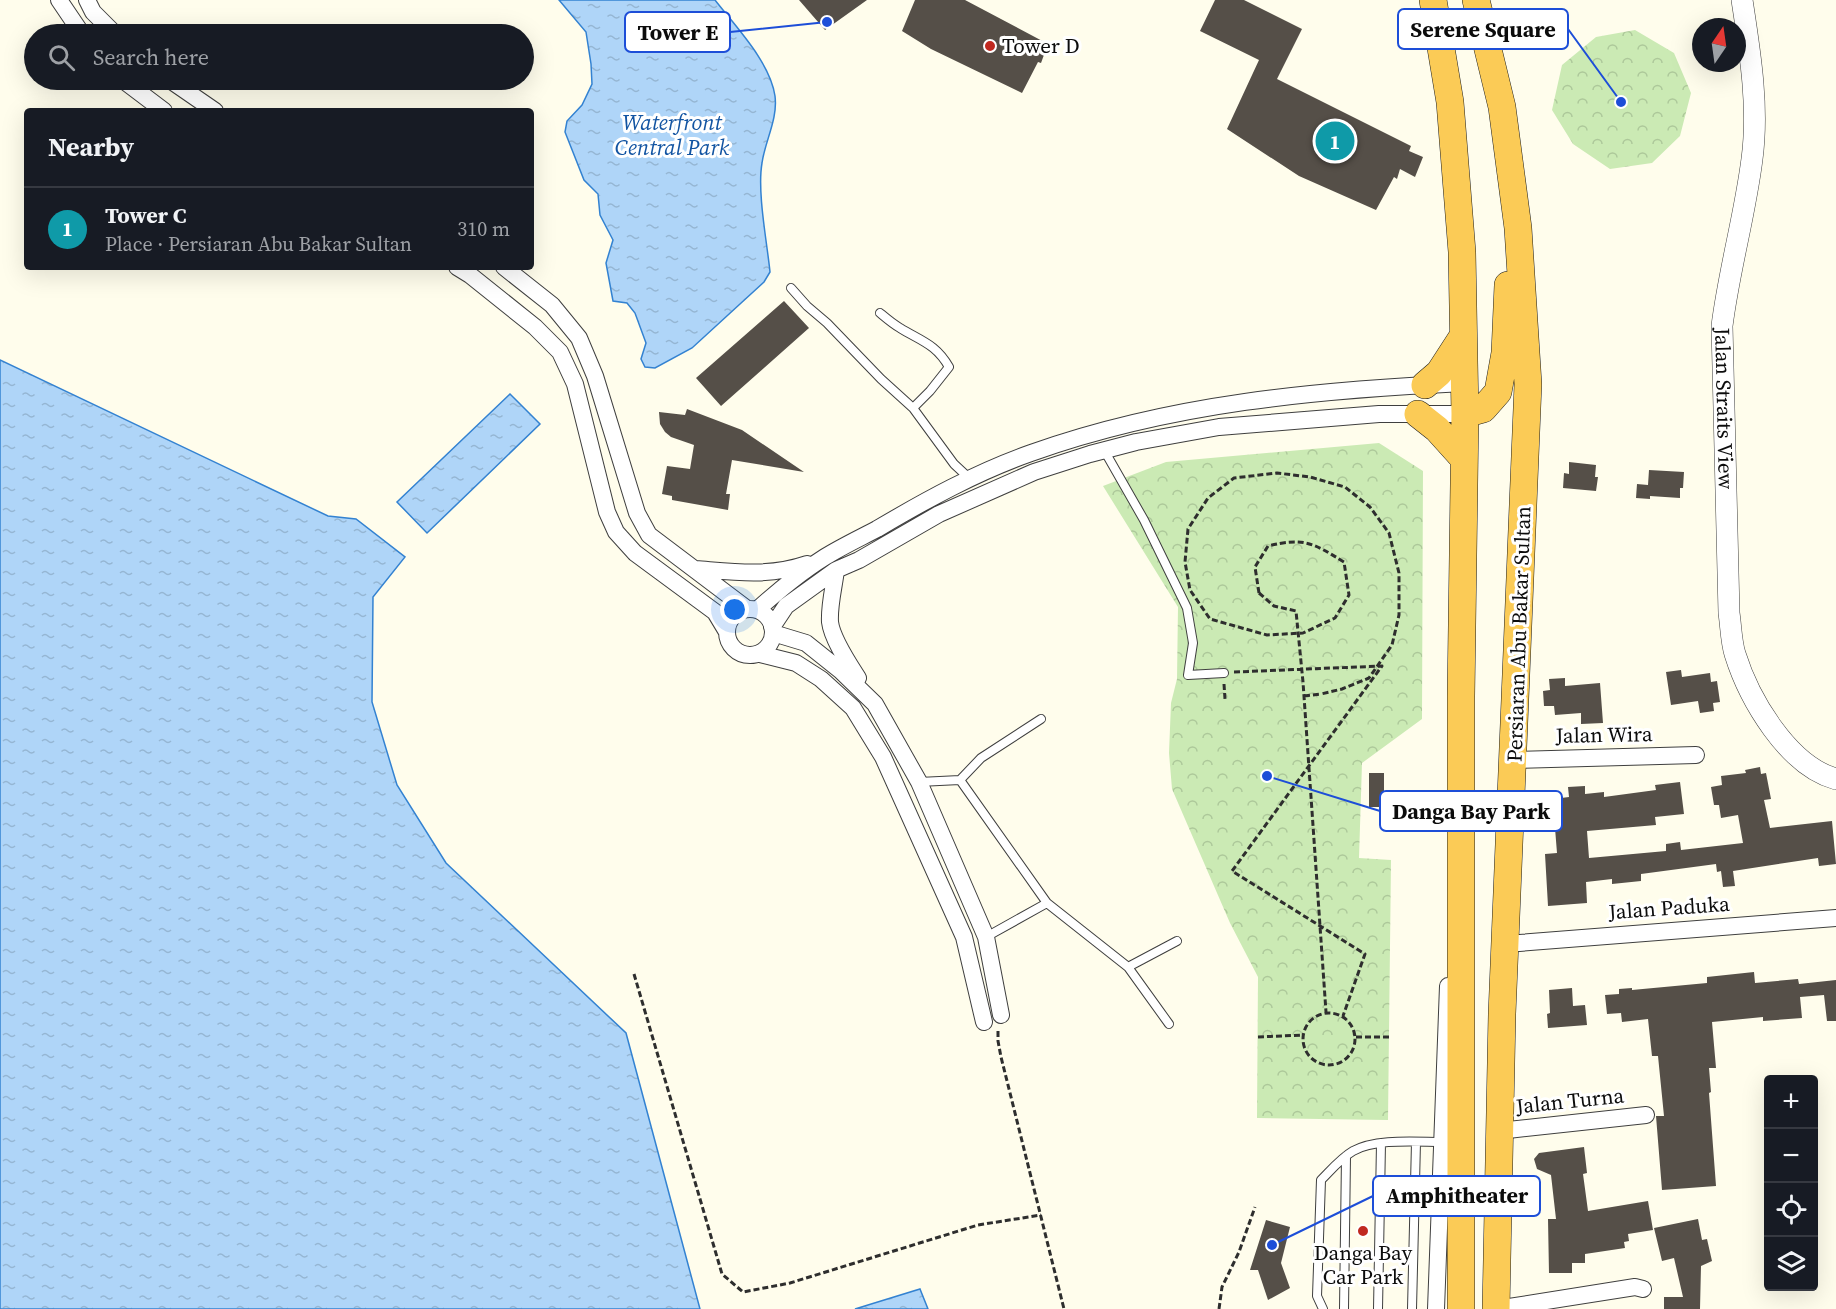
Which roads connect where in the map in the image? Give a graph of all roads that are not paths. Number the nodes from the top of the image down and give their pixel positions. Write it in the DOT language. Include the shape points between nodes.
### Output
graph roads {
  1 [pos="60,0"];
  2 [pos="87,0"];
  3 [pos="1433,0"];
  4 [pos="1476,0"];
  5 [pos="1742,0"];
  6 [pos="76,24"];
  7 [pos="106,24"];
  8 [pos="136,90"];
  9 [pos="185,90"];
  10 [pos="160,108"];
  11 [pos="211,108"];
  12 [pos="1510,164"];
  13 [pos="462,270"];
  14 [pos="508,270"];
  15 [pos="791,288"];
  16 [pos="880,313"];
  17 [pos="1463,336"];
  18 [pos="1464,383"];
  19 [pos="1425,385"];
  20 [pos="1498,392"];
  21 [pos="913,408"];
  22 [pos="1418,414"];
  23 [pos="1465,414"];
  24 [pos="1104,450"];
  25 [pos="1464,459"];
  26 [pos="969,478"];
  27 [pos="831,563"];
  28 [pos="695,569"];
  29 [pos="1520,594"];
  30 [pos="752,610"];
  31 [pos="773,630"];
  32 [pos="727,632"];
  33 [pos="760,654"];
  34 [pos="1224,673"];
  35 [pos="875,704"];
  36 [pos="1041,719"];
  37 [pos="1696,756"];
  38 [pos="1514,760"];
  39 [pos="1836,779"];
  40 [pos="960,780"];
  41 [pos="919,782"];
  42 [pos="1462,844"];
  43 [pos="1047,903"];
  44 [pos="1836,918"];
  45 [pos="986,937"];
  46 [pos="1177,941"];
  47 [pos="1506,944"];
  48 [pos="1128,967"];
  49 [pos="1001,1015"];
  50 [pos="984,1022"];
  51 [pos="1169,1024"];
  52 [pos="1646,1115"];
  53 [pos="1499,1131"];
  54 [pos="1416,1142"];
  55 [pos="1443,1142"];
  56 [pos="1381,1143"];
  57 [pos="1346,1156"];
  58 [pos="1644,1289"];
  59 [pos="1323,1309"];
  60 [pos="1344,1309"];
  61 [pos="1378,1309"];
  62 [pos="1412,1309"];
  63 [pos="1436,1309"];
  64 [pos="1461,1309"];
  65 [pos="1496,1309"];
  1 -- 6 [label="street"];
  2 -- 7 [label="street"];
  3 -- 17 [label="highway" via="1450,102 1462,252"];
  4 -- 12 [label="highway, Persiaran Abu Bakar Sultan" via="1503,107"];
  5 -- 39 [label="street, Jalan Straits View" via="1755,108 1753,157 1722,326 1734,653 1754,701 1770,726 1794,753 1827,777"];
  8 -- 10 [label="street"];
  9 -- 11 [label="street"];
  12 -- 20 [label="highway" via="1508,297"];
  12 -- 29 [label="highway, Persiaran Abu Bakar Sultan" via="1528,384"];
  13 -- 32 [label="street" via="535,327 560,352 575,384 607,512 616,532 635,554 715,612"];
  14 -- 28 [label="street" via="552,305 579,338 596,376 637,513 649,535"];
  15 -- 21 [label="lane"];
  16 -- 21 [label="lane" via="898,328 927,342 949,367"];
  17 -- 18 [label="highway"];
  17 -- 19 [label="highway" via="1439,373"];
  18 -- 19 [label="street"];
  18 -- 20 [label="highway" via="1482,384"];
  18 -- 23 [label="highway"];
  19 -- 26 [label="street" via="1219,405 1148,419 1031,453"];
  20 -- 23 [label="highway" via="1484,410"];
  20 -- 29 [label="highway" via="1511,410 1515,433"];
  21 -- 26 [label="lane"];
  22 -- 23 [label="street"];
  22 -- 24 [label="street" via="1219,427"];
  22 -- 25 [label="highway"];
  23 -- 25 [label="highway"];
  24 -- 27 [label="street" via="1034,472 939,514 859,560"];
  24 -- 34 [label="lane" via="1187,608 1193,643 1188,675"];
  25 -- 42 [label="highway"];
  26 -- 27 [label="street" via="928,499"];
  27 -- 28 [label="street" via="786,571"];
  27 -- 30 [label="street"];
  27 -- 31 [label="street" via="786,606"];
  27 -- 35 [label="street" via="830,625 845,658"];
  28 -- 30 [label="street"];
  29 -- 38 [label="highway, Persiaran Abu Bakar Sultan"];
  30 -- 31 [label="street" via="767,617"];
  30 -- 32 [label="street" via="731,618"];
  31 -- 33 [label="street" via="769,646"];
  31 -- 35 [label="street" via="806,643"];
  32 -- 33 [label="street" via="730,644 739,653"];
  33 -- 50 [label="street" via="796,663 821,679 853,708 877,747 963,938"];
  35 -- 41 [label="street"];
  36 -- 40 [label="lane" via="981,758"];
  37 -- 38 [label="street, Jalan Wira"];
  38 -- 47 [label="highway, Persiaran Abu Bakar Sultan"];
  40 -- 41 [label="lane"];
  40 -- 43 [label="lane"];
  41 -- 45 [label="street"];
  42 -- 55 [label="street" via="1450,915"];
  42 -- 64 [label="highway"];
  43 -- 45 [label="lane"];
  43 -- 48 [label="lane"];
  44 -- 47 [label="street, Jalan Paduka"];
  45 -- 49 [label="street"];
  46 -- 48 [label="lane"];
  47 -- 53 [label="highway, Persiaran Abu Bakar Sultan"];
  48 -- 51 [label="lane"];
  52 -- 53 [label="street, Jalan Turna"];
  53 -- 65 [label="highway, Persiaran Abu Bakar Sultan"];
  54 -- 55 [label="lane"];
  54 -- 56 [label="lane"];
  54 -- 62 [label="lane"];
  55 -- 63 [label="street"];
  56 -- 57 [label="lane"];
  56 -- 61 [label="lane"];
  57 -- 59 [label="lane" via="1321,1180 1317,1296"];
  57 -- 60 [label="lane"];
  58 -- 65 [label="street" via="1635,1287"];
}
